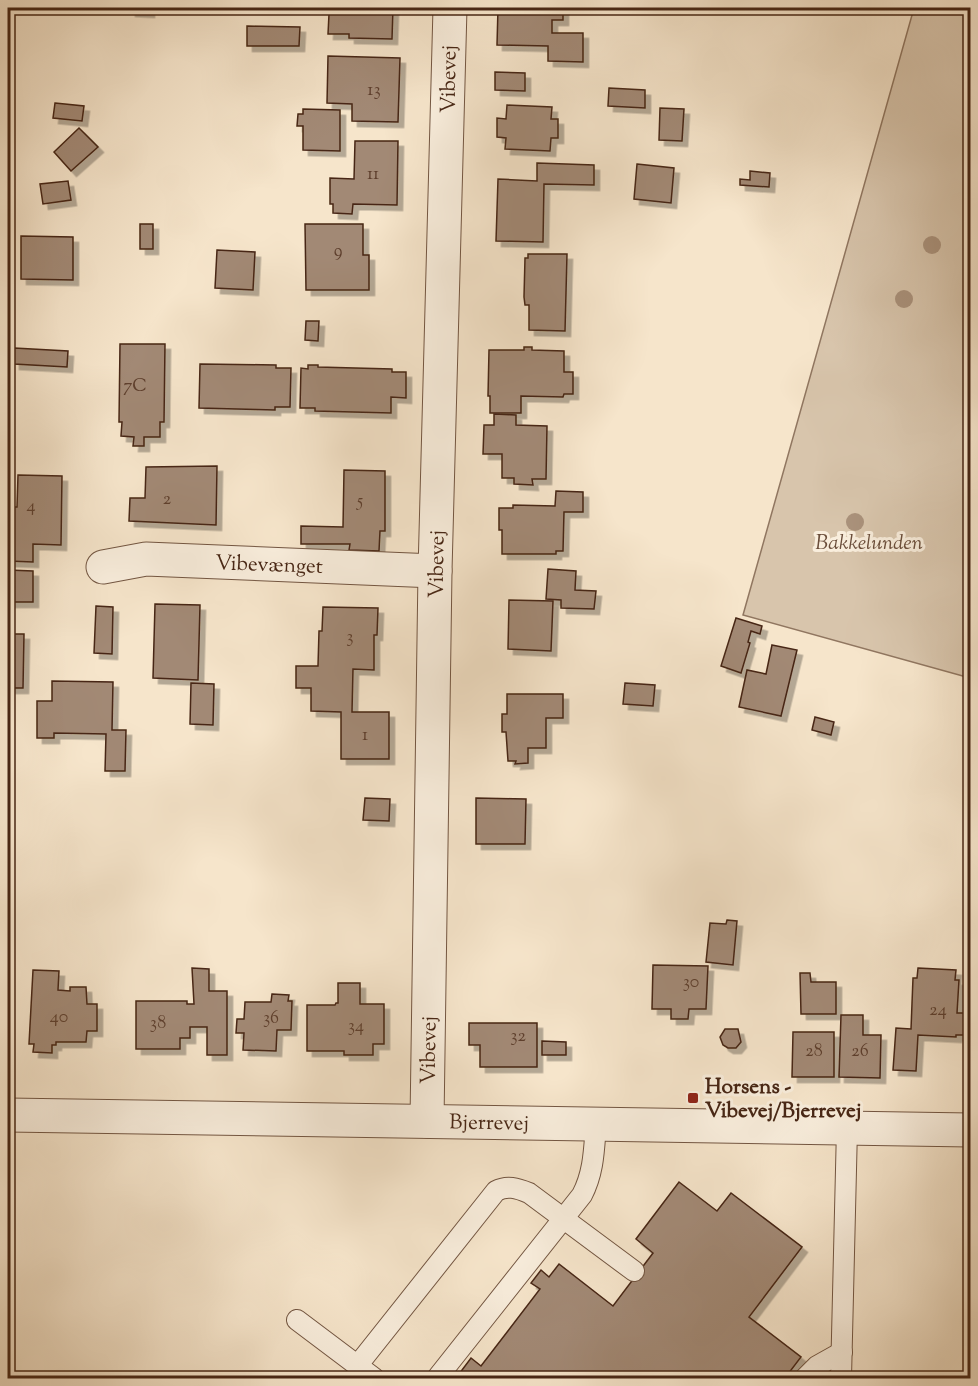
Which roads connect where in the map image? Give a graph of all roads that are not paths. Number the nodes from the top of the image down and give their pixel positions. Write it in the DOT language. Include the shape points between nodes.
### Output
graph roads {
  1 [pos="450,8"];
  2 [pos="103,567"];
  3 [pos="435,571"];
  4 [pos="8,1115"];
  5 [pos="427,1121"];
  6 [pos="596,1124"];
  7 [pos="847,1128"];
  8 [pos="970,1130"];
  9 [pos="563,1218"];
  10 [pos="634,1271"];
  11 [pos="297,1320"];
  12 [pos="842,1352"];
  13 [pos="357,1366"];
  14 [pos="374,1378"];
  15 [pos="437,1378"];
  16 [pos="805,1378"];
  17 [pos="841,1378"];
  1 -- 3 [label="street, Vibevej"];
  2 -- 3 [label="street, Vibevænget" via="146,559"];
  3 -- 5 [label="street, Vibevej"];
  4 -- 5 [label="street, Bjerrevej"];
  5 -- 6 [label="street, Bjerrevej"];
  6 -- 7 [label="street, Bjerrevej"];
  6 -- 9 [label="lane" via="589,1182"];
  7 -- 8 [label="street, Bjerrevej"];
  7 -- 12 [label="lane"];
  9 -- 10 [label="lane"];
  9 -- 13 [label="lane" via="521,1190 496,1191"];
  9 -- 15 [label="lane"];
  11 -- 13 [label="lane"];
  12 -- 16 [label="lane"];
  12 -- 17 [label="lane"];
  13 -- 14 [label="lane"];
}
